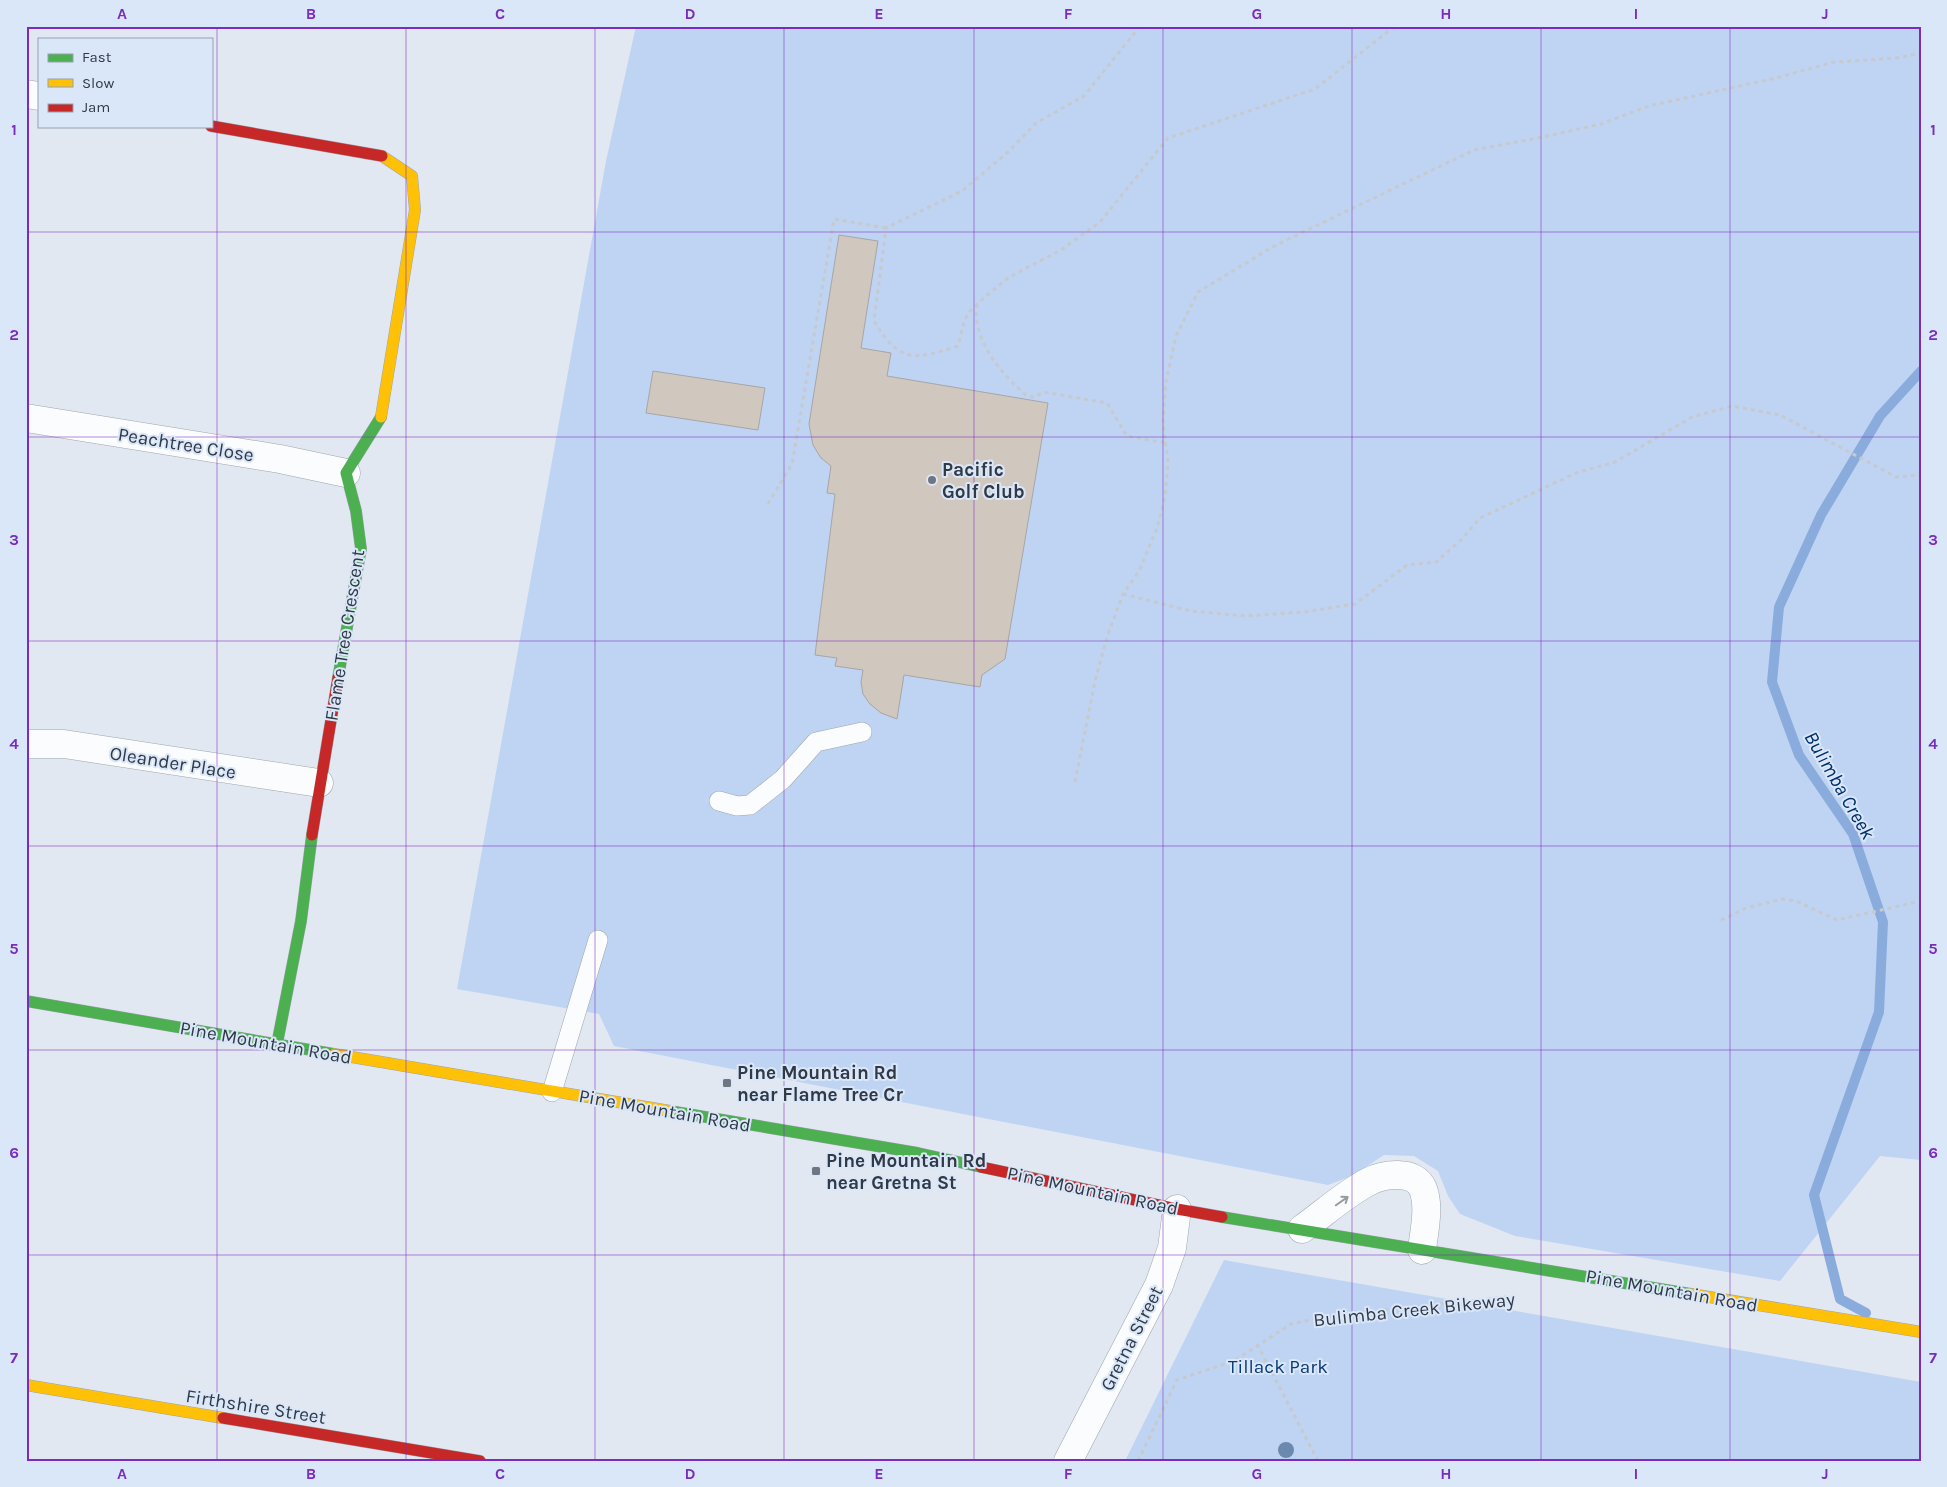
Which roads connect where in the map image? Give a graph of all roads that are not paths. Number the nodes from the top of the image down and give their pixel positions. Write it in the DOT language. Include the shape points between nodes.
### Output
graph roads {
  1 [pos="212,126"];
  2 [pos="26,418"];
  3 [pos="346,473"];
  4 [pos="862,732"];
  5 [pos="26,744"];
  6 [pos="319,783"];
  7 [pos="719,801"];
  8 [pos="598,940"];
  9 [pos="26,1001"];
  10 [pos="277,1044"];
  11 [pos="552,1092"];
  12 [pos="1178,1209"];
  13 [pos="1302,1229"];
  14 [pos="1422,1250"];
  15 [pos="1921,1332"];
  16 [pos="26,1385"];
  17 [pos="480,1461"];
  18 [pos="1068,1461"];
  1 -- 3 [label="main road" via="384,156 412,176 415,210 381,419"];
  2 -- 3 [label="street, Peachtree Close" via="280,458"];
  3 -- 6 [label="main road, Flame Tree Crescent" via="362,549"];
  4 -- 7 [label="lane" via="816,742 783,779 750,805 737,806"];
  5 -- 6 [label="street, Oleander Place" via="64,744"];
  6 -- 10 [label="main road, Flame Tree Crescent" via="301,921"];
  8 -- 11 [label="lane"];
  9 -- 10 [label="main road, Pine Mountain Road"];
  10 -- 11 [label="main road, Pine Mountain Road"];
  11 -- 12 [label="main road, Pine Mountain Road" via="918,1153"];
  12 -- 13 [label="main road, Pine Mountain Road"];
  12 -- 18 [label="street, Gretna Street" via="1172,1248 1159,1285"];
  13 -- 14 [label="main road, Pine Mountain Road"];
  13 -- 14 [label="street, one-way" via="1368,1182 1392,1175 1412,1177 1422,1188 1426,1205"];
  14 -- 15 [label="main road, Pine Mountain Road"];
  16 -- 17 [label="main road, Firthshire Street"];
}
